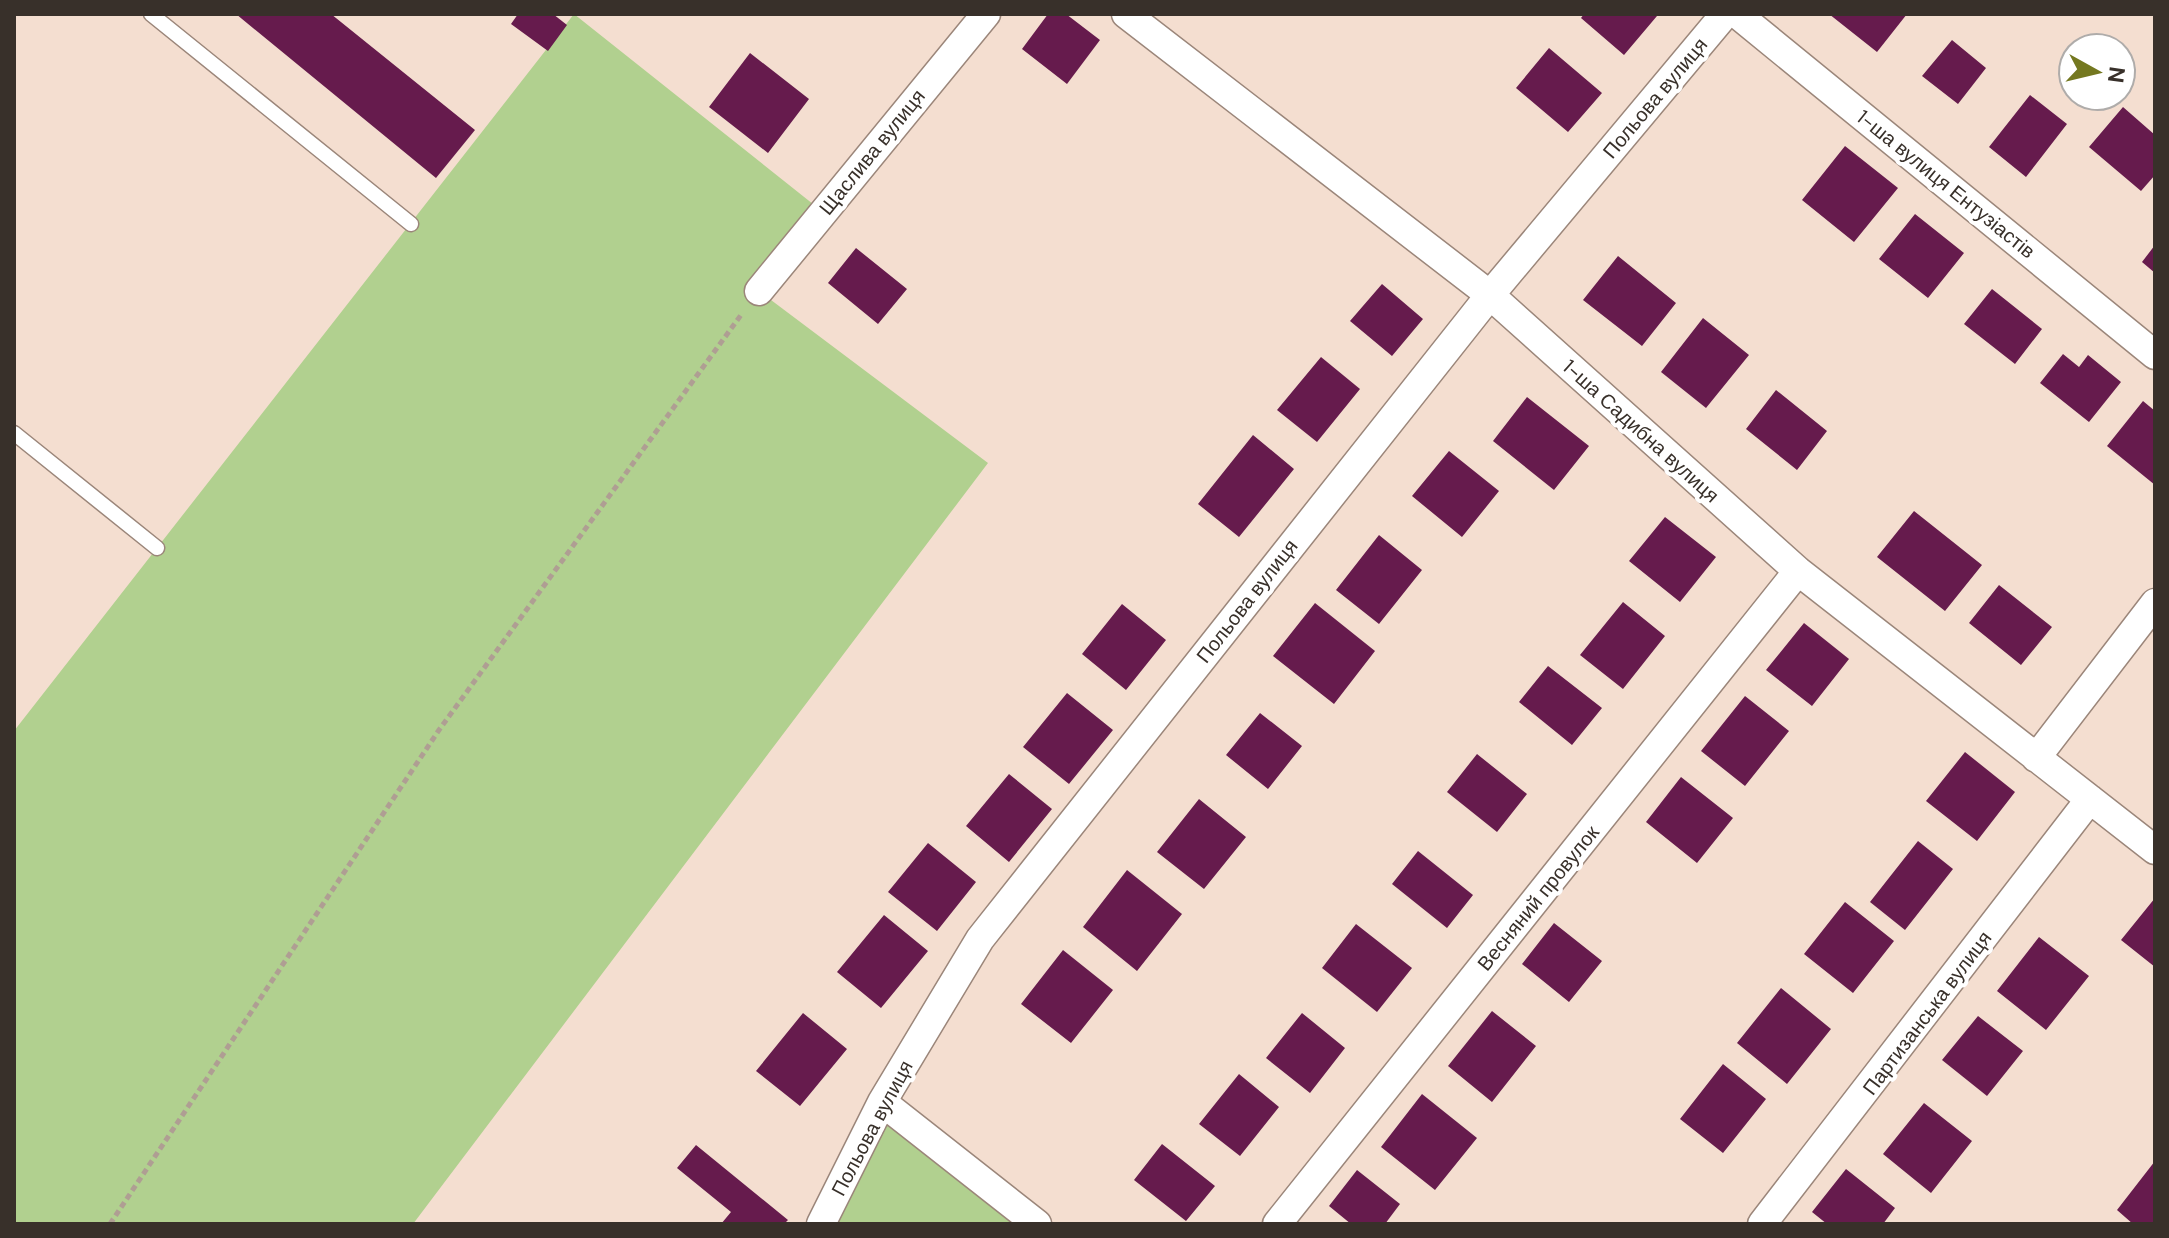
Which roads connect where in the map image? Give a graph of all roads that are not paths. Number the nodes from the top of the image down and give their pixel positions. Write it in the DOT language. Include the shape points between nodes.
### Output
graph roads {
  1 [pos="151,14"];
  2 [pos="986,14"];
  3 [pos="1126,14"];
  4 [pos="1725,14"];
  5 [pos="1737,14"];
  6 [pos="411,224"];
  7 [pos="759,291"];
  8 [pos="1490,295"];
  9 [pos="2155,355"];
  10 [pos="14,433"];
  11 [pos="157,548"];
  12 [pos="1798,571"];
  13 [pos="2155,603"];
  14 [pos="2036,758"];
  15 [pos="2090,799"];
  16 [pos="2155,850"];
  17 [pos="882,1102"];
  18 [pos="821,1224"];
  19 [pos="1037,1224"];
  20 [pos="1277,1224"];
  21 [pos="1762,1224"];
  1 -- 6 [label="lane"];
  2 -- 7 [label="street, Щаслива вулиця"];
  3 -- 8 [label="street, 1-ша Садибна вулиця"];
  4 -- 8 [label="street, Польова вулиця"];
  5 -- 9 [label="street, 1-ша вулиця Ентузіастів"];
  8 -- 12 [label="street, 1-ша Садибна вулиця"];
  8 -- 17 [label="street, Польова вулиця" via="980,939"];
  10 -- 11 [label="lane"];
  12 -- 14 [label="street, 1-ша Садибна вулиця"];
  12 -- 20 [label="street, Весняний провулок"];
  13 -- 14 [label="street"];
  14 -- 15 [label="street, 1-ша Садибна вулиця"];
  15 -- 16 [label="street, 1-ша Садибна вулиця"];
  15 -- 21 [label="street, Партизанська вулиця"];
  17 -- 18 [label="street, Польова вулиця"];
  17 -- 19 [label="street"];
}
